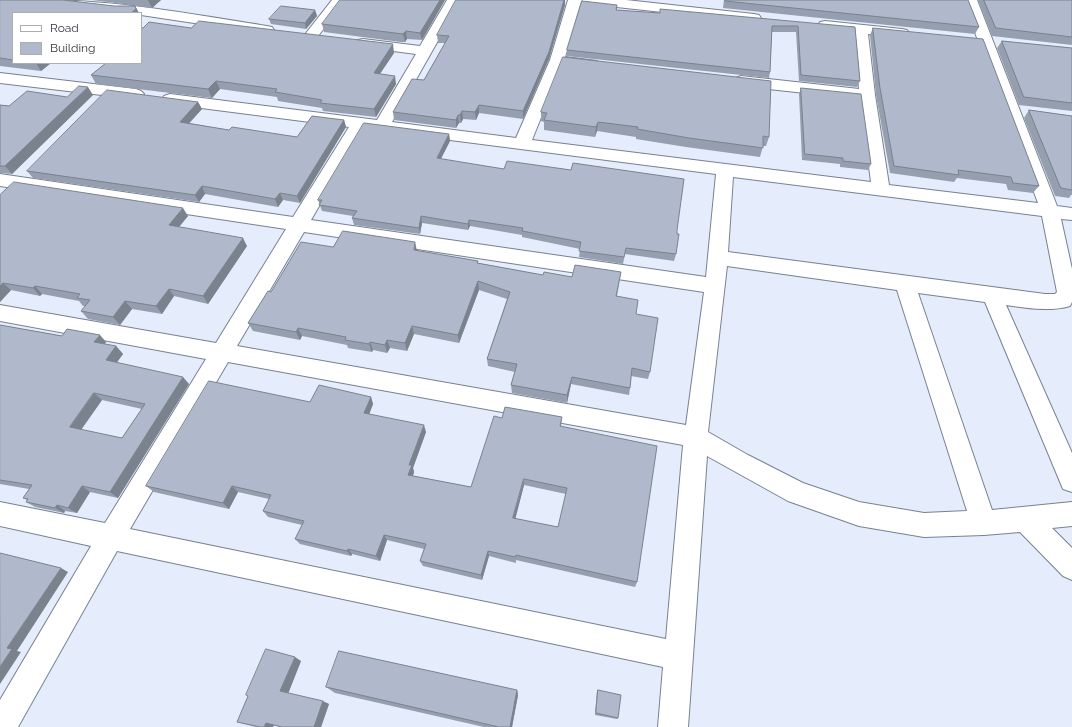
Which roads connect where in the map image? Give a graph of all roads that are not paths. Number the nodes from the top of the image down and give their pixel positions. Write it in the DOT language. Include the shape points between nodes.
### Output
graph roads {
  1 [pos="47,0"];
  2 [pos="174,0"];
  3 [pos="340,0"];
  4 [pos="454,0"];
  5 [pos="575,0"];
  6 [pos="589,0"];
  7 [pos="970,0"];
  8 [pos="713,7"];
  9 [pos="160,13"];
  10 [pos="767,19"];
  11 [pos="814,24"];
  12 [pos="146,27"];
  13 [pos="861,29"];
  14 [pos="279,32"];
  15 [pos="294,34"];
  16 [pos="916,34"];
  17 [pos="310,37"];
  18 [pos="325,38"];
  19 [pos="348,41"];
  20 [pos="425,51"];
  21 [pos="557,60"];
  22 [pos="605,65"];
  23 [pos="97,73"];
  24 [pos="0,78"];
  25 [pos="724,79"];
  26 [pos="81,88"];
  27 [pos="108,91"];
  28 [pos="867,95"];
  29 [pos="91,107"];
  30 [pos="371,123"];
  31 [pos="522,144"];
  32 [pos="32,166"];
  33 [pos="725,170"];
  34 [pos="8,181"];
  35 [pos="881,189"];
  36 [pos="0,198"];
  37 [pos="1050,211"];
  38 [pos="1072,214"];
  39 [pos="298,224"];
  40 [pos="717,258"];
  41 [pos="905,283"];
  42 [pos="715,286"];
  43 [pos="992,295"];
  44 [pos="0,313"];
  45 [pos="221,352"];
  46 [pos="696,437"];
  47 [pos="1072,481"];
  48 [pos="0,514"];
  49 [pos="1072,514"];
  50 [pos="1025,519"];
  51 [pos="984,523"];
  52 [pos="111,537"];
  53 [pos="1072,568"];
  54 [pos="678,656"];
  55 [pos="1,727"];
  56 [pos="673,727"];
  1 -- 9 [label="street"];
  2 -- 9 [label="street"];
  3 -- 17 [label="street"];
  4 -- 20 [label="street"];
  5 -- 21 [label="street"];
  6 -- 8 [label="street"];
  7 -- 37 [label="street" via="986,41 1019,110"];
  8 -- 10 [label="street"];
  9 -- 12 [label="street"];
  9 -- 14 [label="street"];
  11 -- 13 [label="street"];
  13 -- 16 [label="street"];
  13 -- 28 [label="street"];
  15 -- 17 [label="street"];
  17 -- 18 [label="street"];
  19 -- 20 [label="street"];
  20 -- 30 [label="street"];
  21 -- 22 [label="street"];
  21 -- 31 [label="street"];
  23 -- 26 [label="street"];
  24 -- 26 [label="street"];
  25 -- 28 [label="street"];
  26 -- 27 [label="street"];
  27 -- 29 [label="street"];
  27 -- 30 [label="street"];
  28 -- 35 [label="street"];
  30 -- 31 [label="street"];
  30 -- 39 [label="street"];
  31 -- 33 [label="street"];
  32 -- 34 [label="street"];
  33 -- 35 [label="street"];
  33 -- 40 [label="street"];
  34 -- 36 [label="street"];
  34 -- 39 [label="street"];
  35 -- 37 [label="street"];
  37 -- 38 [label="street"];
  37 -- 43 [label="street" via="1066,292 1063,300 1050,302"];
  39 -- 42 [label="street"];
  39 -- 45 [label="street"];
  40 -- 41 [label="street"];
  40 -- 42 [label="street"];
  41 -- 43 [label="street"];
  41 -- 51 [label="street"];
  42 -- 46 [label="street"];
  43 -- 47 [label="street"];
  44 -- 45 [label="street"];
  45 -- 46 [label="street"];
  45 -- 52 [label="street"];
  46 -- 51 [label="street" via="796,493 859,514 924,525"];
  46 -- 54 [label="street"];
  48 -- 52 [label="street"];
  49 -- 50 [label="street"];
  50 -- 51 [label="street"];
  50 -- 53 [label="street"];
  52 -- 54 [label="street"];
  52 -- 55 [label="street"];
  54 -- 56 [label="street"];
}
